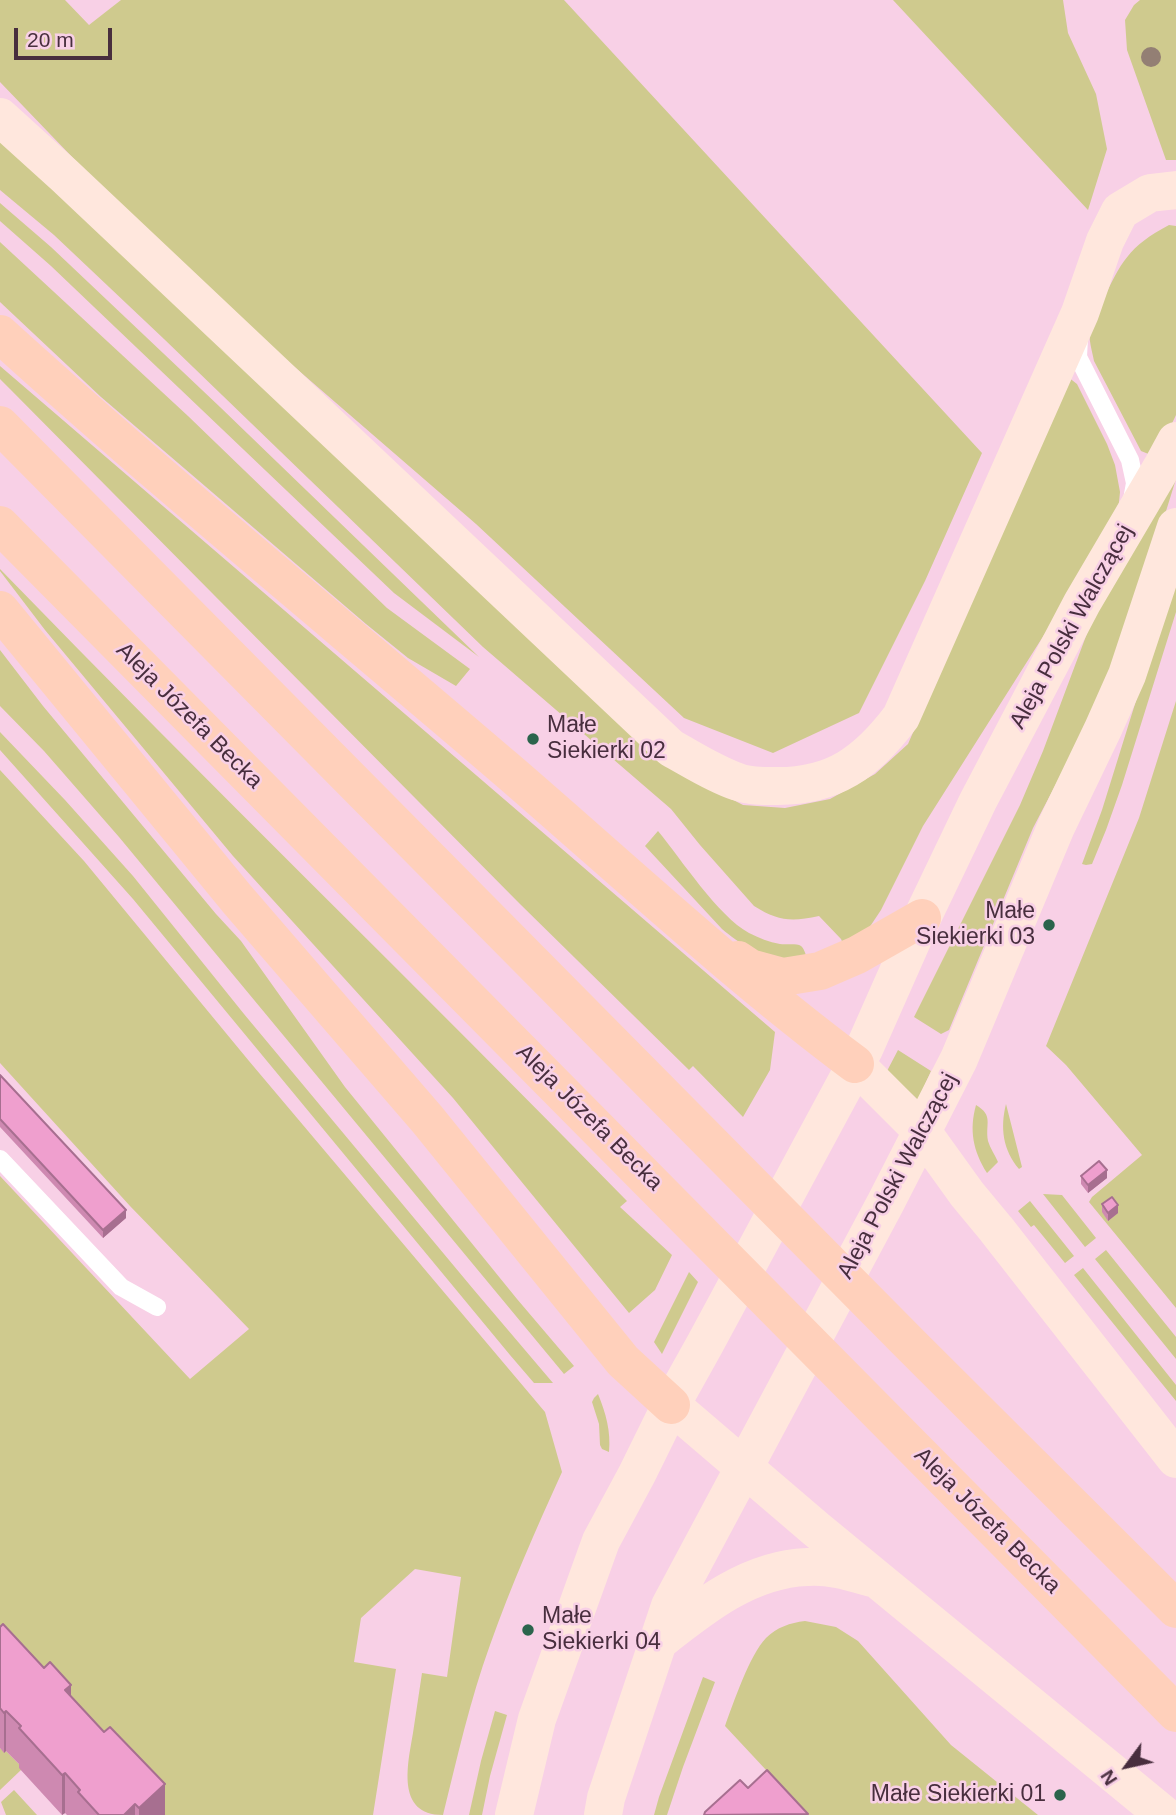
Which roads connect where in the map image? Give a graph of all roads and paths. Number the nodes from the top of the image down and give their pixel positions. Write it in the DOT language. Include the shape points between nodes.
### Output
graph roads {
  1 [pos="0,117"];
  2 [pos="1176,190"];
  3 [pos="1080,313"];
  4 [pos="0,334"];
  5 [pos="0,425"];
  6 [pos="1176,440"];
  7 [pos="1128,523"];
  8 [pos="0,525"];
  9 [pos="1176,527"];
  10 [pos="0,610"];
  11 [pos="922,918"];
  12 [pos="699,936"];
  13 [pos="855,1064"];
  14 [pos="921,1130"];
  15 [pos="0,1159"];
  16 [pos="157,1307"];
  17 [pos="671,1405"];
  18 [pos="1176,1459"];
  19 [pos="744,1467"];
  20 [pos="878,1580"];
  21 [pos="1176,1609"];
  22 [pos="658,1642"];
  23 [pos="1176,1713"];
  24 [pos="514,1815"];
  25 [pos="603,1815"];
  26 [pos="1164,1815"];
  1 -- 3 [label="street" via="671,748 740,783 797,786 831,777 869,753 901,717"];
  2 -- 3 [label="street" via="1150,193 1120,211"];
  3 -- 7 [label="lane" via="1078,357 1130,460 1135,483"];
  4 -- 12 [label="main road"];
  5 -- 21 [label="main road"];
  6 -- 7 [label="street, Aleja Polski Walczącej"];
  7 -- 11 [label="street, Aleja Polski Walczącej" via="1002,755"];
  8 -- 23 [label="main road, Aleja Józefa Becka"];
  9 -- 14 [label="street, Aleja Polski Walczącej" via="1127,675 1056,827 960,1059"];
  10 -- 17 [label="main road" via="237,898 428,1119 623,1361"];
  11 -- 12 [label="main road" via="837,964 783,977 750,968"];
  11 -- 13 [label="street, Aleja Polski Walczącej"];
  12 -- 13 [label="main road"];
  13 -- 14 [label="street"];
  13 -- 17 [label="street"];
  14 -- 18 [label="street"];
  14 -- 19 [label="street, Aleja Polski Walczącej"];
  15 -- 16 [label="lane" via="121,1287"];
  17 -- 19 [label="street"];
  17 -- 24 [label="street" via="601,1541 537,1719"];
  19 -- 20 [label="street"];
  19 -- 22 [label="street, Aleja Polski Walczącej" via="670,1606"];
  20 -- 22 [label="street" via="810,1566 763,1574 700,1609"];
  20 -- 26 [label="street"];
  22 -- 25 [label="street, Aleja Polski Walczącej"];
}
